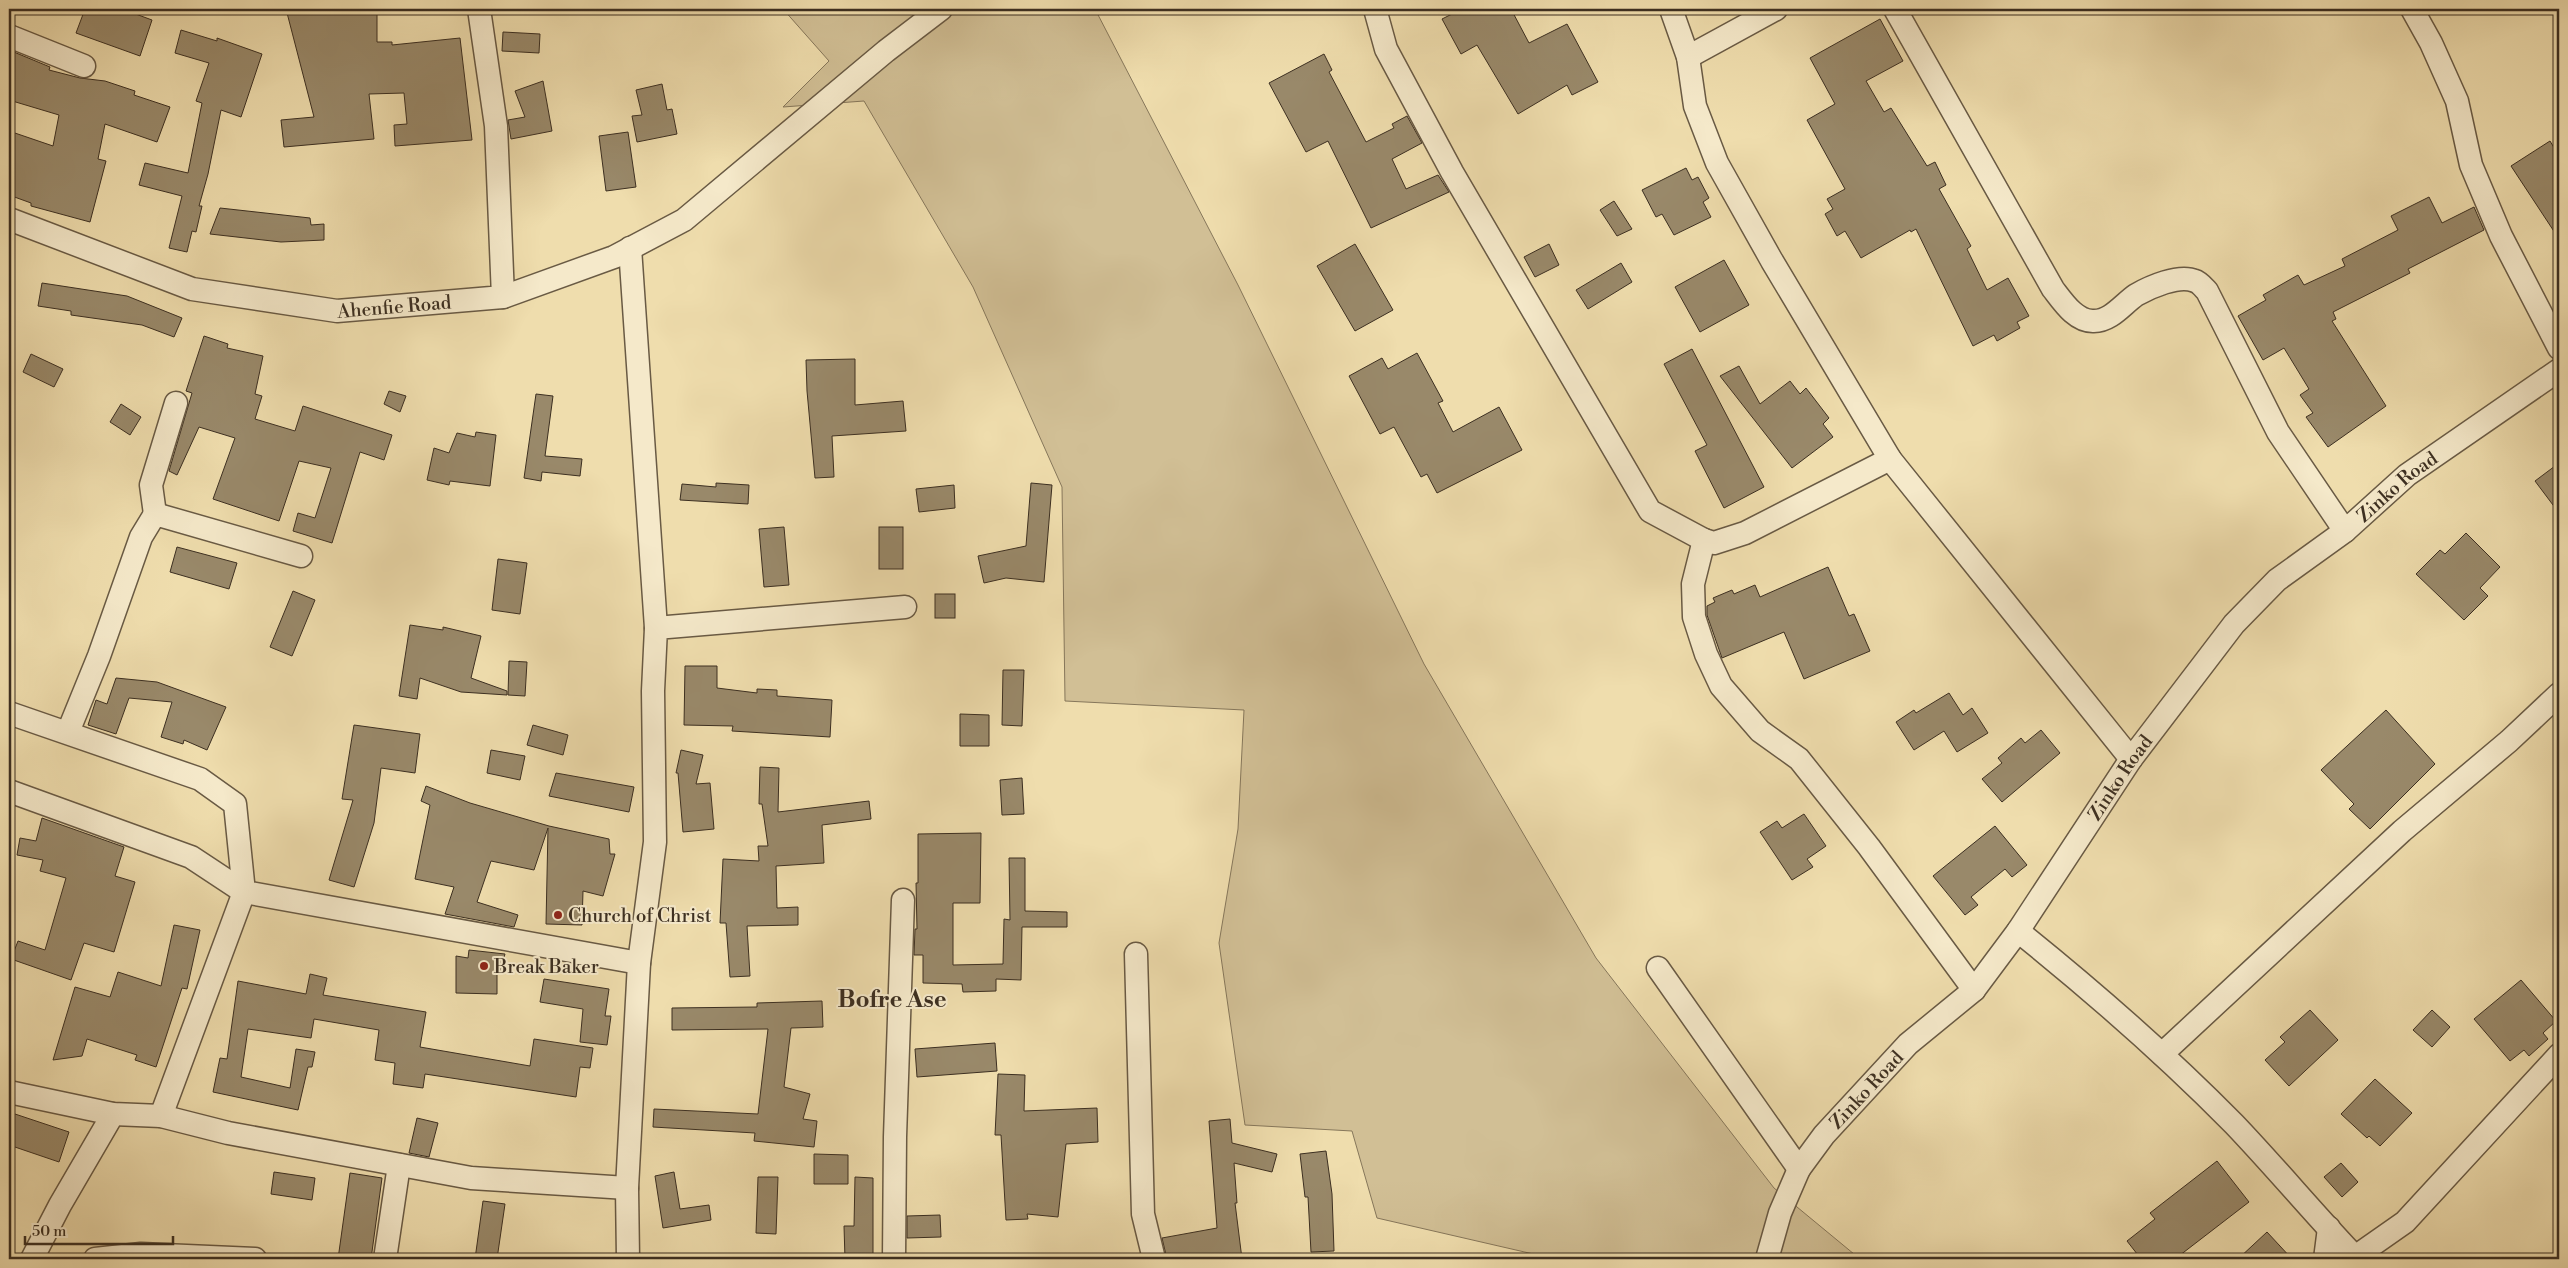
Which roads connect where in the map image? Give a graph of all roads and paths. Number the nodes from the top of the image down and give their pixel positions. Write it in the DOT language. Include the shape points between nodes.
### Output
graph roads {
  1 [pos="479,9"];
  2 [pos="941,9"];
  3 [pos="1375,9"];
  4 [pos="1671,9"];
  5 [pos="1776,9"];
  6 [pos="1895,9"];
  7 [pos="2412,9"];
  8 [pos="9,36"];
  9 [pos="1688,57"];
  10 [pos="84,66"];
  11 [pos="9,219"];
  12 [pos="630,248"];
  13 [pos="503,298"];
  14 [pos="2559,348"];
  15 [pos="2559,370"];
  16 [pos="176,403"];
  17 [pos="1890,459"];
  18 [pos="155,514"];
  19 [pos="2346,532"];
  20 [pos="1704,540"];
  21 [pos="301,556"];
  22 [pos="905,607"];
  23 [pos="656,628"];
  24 [pos="2559,694"];
  25 [pos="9,713"];
  26 [pos="68,732"];
  27 [pos="2131,759"];
  28 [pos="9,791"];
  29 [pos="244,892"];
  30 [pos="903,900"];
  31 [pos="2018,931"];
  32 [pos="1136,954"];
  33 [pos="639,963"];
  34 [pos="1658,968"];
  35 [pos="1974,990"];
  36 [pos="2162,1054"];
  37 [pos="2559,1055"];
  38 [pos="9,1092"];
  39 [pos="113,1114"];
  40 [pos="161,1116"];
  41 [pos="399,1165"];
  42 [pos="1799,1170"];
  43 [pos="627,1188"];
  44 [pos="2329,1228"];
  45 [pos="2356,1258"];
  46 [pos="32,1259"];
  47 [pos="95,1259"];
  48 [pos="255,1259"];
  49 [pos="385,1259"];
  50 [pos="628,1259"];
  51 [pos="894,1259"];
  52 [pos="1154,1259"];
  53 [pos="1767,1259"];
  54 [pos="2325,1259"];
  1 -- 13 [label="street" via="496,126"];
  2 -- 12 [label="street, Ahenfie Road" via="684,220"];
  3 -- 20 [label="street" via="1386,49 1452,172 1650,511"];
  4 -- 9 [label="street"];
  5 -- 9 [label="street"];
  6 -- 19 [label="street" via="2064,304 2078,317 2093,322 2106,319 2137,294 2161,284 2195,281 2207,291 2278,432"];
  7 -- 14 [label="street" via="2457,101 2471,165 2500,236"];
  8 -- 10 [label="street"];
  9 -- 17 [label="street" via="1695,106 1717,163"];
  11 -- 13 [label="street, Ahenfie Road" via="192,289 337,312"];
  12 -- 13 [label="street, Ahenfie Road" via="614,257"];
  12 -- 23 [label="street"];
  15 -- 19 [label="street, Zinko Road" via="2407,475"];
  16 -- 18 [label="street" via="151,485"];
  17 -- 20 [label="street" via="1744,533 1714,543"];
  17 -- 27 [label="street"];
  18 -- 21 [label="street"];
  18 -- 26 [label="street" via="141,537"];
  19 -- 27 [label="street, Zinko Road" via="2277,580 2234,624"];
  20 -- 35 [label="street" via="1693,584 1694,617 1721,686 1760,731 1799,760 1869,847"];
  22 -- 23 [label="street"];
  23 -- 33 [label="street" via="653,691 655,842"];
  24 -- 36 [label="street" via="2509,742 2402,831"];
  25 -- 26 [label="street"];
  26 -- 29 [label="street" via="200,779 235,804"];
  27 -- 31 [label="street, Zinko Road"];
  28 -- 29 [label="street" via="191,856"];
  29 -- 33 [label="street"];
  29 -- 40 [label="street"];
  30 -- 51 [label="street" via="894,1138"];
  31 -- 35 [label="street, Zinko Road"];
  31 -- 36 [label="street" via="2094,992"];
  32 -- 52 [label="street" via="1143,1214"];
  33 -- 43 [label="street"];
  34 -- 42 [label="street"];
  35 -- 42 [label="street, Zinko Road" via="1908,1044 1824,1135"];
  36 -- 44 [label="street" via="2234,1125"];
  37 -- 45 [label="street" via="2405,1222"];
  38 -- 39 [label="street"];
  39 -- 40 [label="street"];
  39 -- 46 [label="street"];
  40 -- 41 [label="street" via="228,1133"];
  41 -- 43 [label="street" via="471,1178"];
  41 -- 49 [label="street"];
  42 -- 53 [label="street, Zinko Road" via="1780,1214"];
  43 -- 50 [label="street"];
  44 -- 45 [label="street"];
  44 -- 54 [label="street"];
  47 -- 48 [label="street" via="141,1254"];
}
